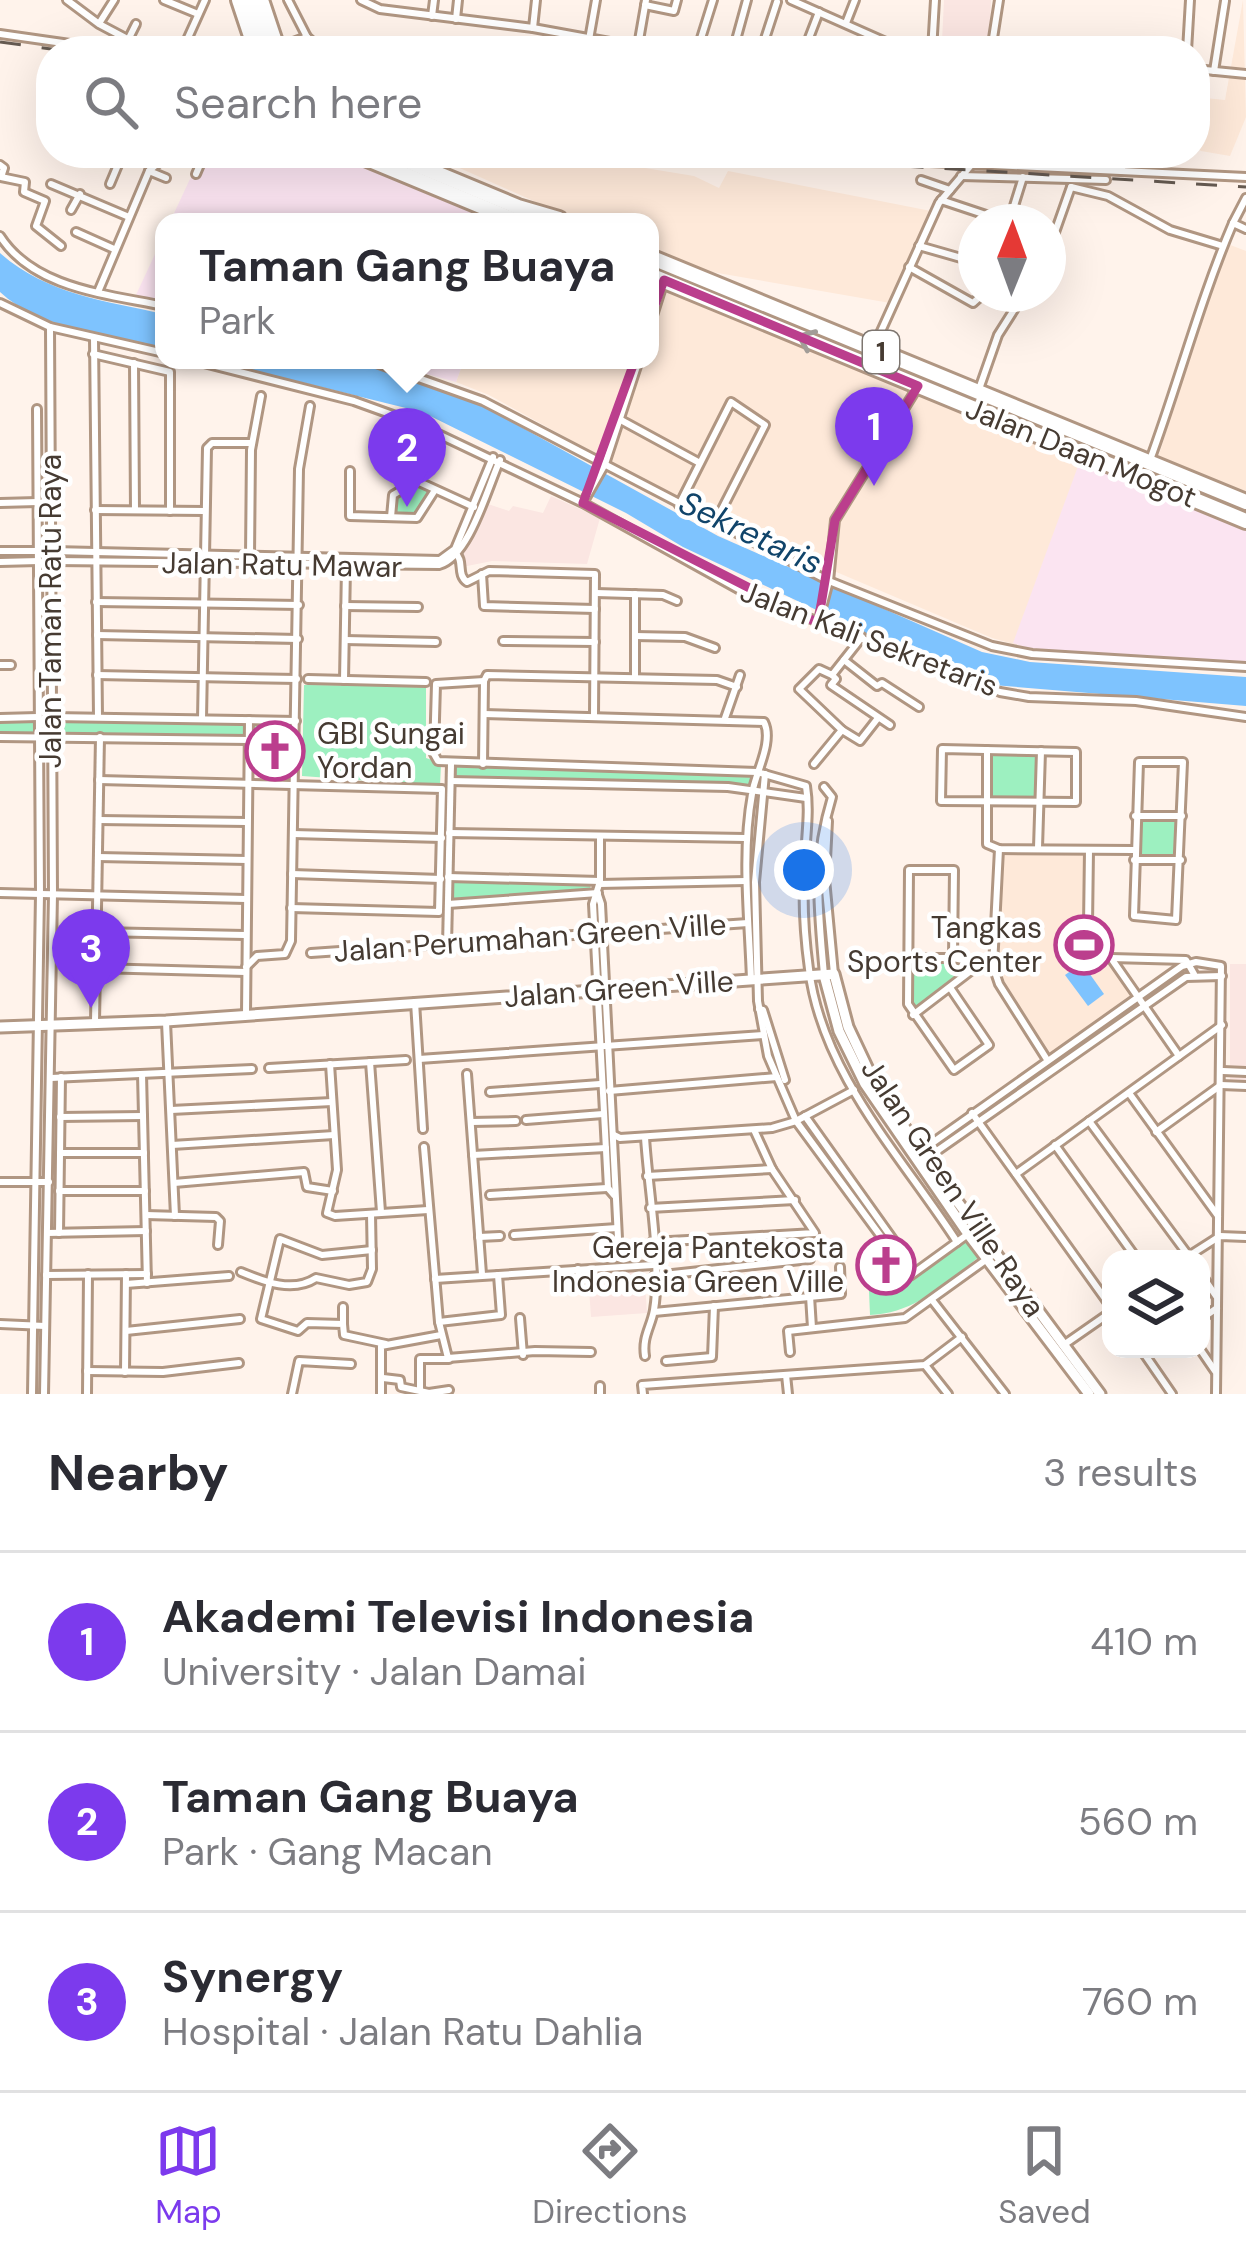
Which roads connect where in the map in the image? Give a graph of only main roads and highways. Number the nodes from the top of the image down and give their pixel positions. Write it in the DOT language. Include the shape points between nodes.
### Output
graph roads {
  1 [pos="238,0"];
  2 [pos="256,0"];
  3 [pos="251,36"];
  4 [pos="269,36"];
  5 [pos="394,168"];
  6 [pos="412,168"];
  7 [pos="420,168"];
  8 [pos="437,168"];
  9 [pos="518,213"];
  10 [pos="538,213"];
  11 [pos="659,261"];
  12 [pos="659,279"];
  13 [pos="1083,435"];
  14 [pos="1076,451"];
  15 [pos="1246,502"];
  16 [pos="1246,521"];
  1 -- 3 [label="highway"];
  2 -- 4 [label="highway"];
  5 -- 9 [label="highway"];
  6 -- 9 [label="highway"];
  7 -- 9 [label="highway"];
  8 -- 10 [label="highway"];
  11 -- 13 [label="highway, Jalan Daan Mogot / 1"];
  14 -- 12 [label="highway, Jalan Daan Mogot / 1, one-way"];
  13 -- 14 [label="highway"];
  13 -- 15 [label="highway, Jalan Daan Mogot / 1"];
  14 -- 16 [label="highway, Jalan Daan Mogot / 1"];
}
